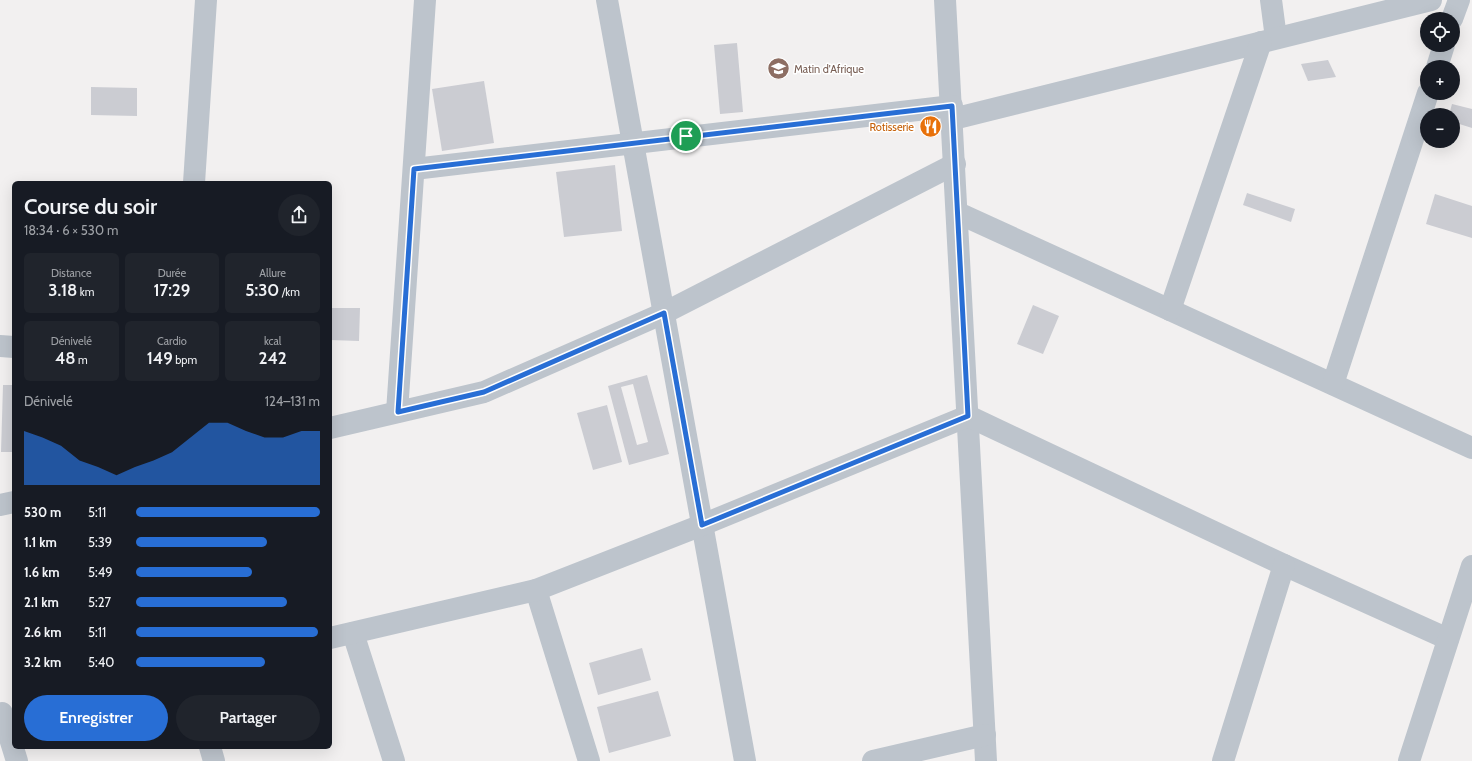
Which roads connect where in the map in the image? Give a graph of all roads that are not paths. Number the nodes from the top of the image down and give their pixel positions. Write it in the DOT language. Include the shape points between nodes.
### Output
graph roads {
  1 [pos="206,0"];
  2 [pos="425,0"];
  3 [pos="607,0"];
  4 [pos="945,0"];
  5 [pos="1271,0"];
  6 [pos="1431,0"];
  7 [pos="1459,0"];
  8 [pos="1455,12"];
  9 [pos="1269,40"];
  10 [pos="1426,100"];
  11 [pos="952,112"];
  12 [pos="633,142"];
  13 [pos="955,164"];
  14 [pos="414,169"];
  15 [pos="194,181"];
  16 [pos="958,213"];
  17 [pos="1170,310"];
  18 [pos="664,313"];
  19 [pos="0,346"];
  20 [pos="12,347"];
  21 [pos="1333,384"];
  22 [pos="398,412"];
  23 [pos="968,416"];
  24 [pos="332,428"];
  25 [pos="1472,448"];
  26 [pos="12,502"];
  27 [pos="0,505"];
  28 [pos="702,525"];
  29 [pos="1284,565"];
  30 [pos="1472,566"];
  31 [pos="536,590"];
  32 [pos="353,633"];
  33 [pos="332,638"];
  34 [pos="1448,639"];
  35 [pos="5,712"];
  36 [pos="985,735"];
  37 [pos="12,741"];
  38 [pos="14,749"];
  39 [pos="211,749"];
  40 [pos="17,761"];
  41 [pos="214,761"];
  42 [pos="394,761"];
  43 [pos="589,761"];
  44 [pos="745,761"];
  45 [pos="873,761"];
  46 [pos="986,761"];
  47 [pos="1223,761"];
  48 [pos="1409,761"];
  1 -- 15 [label="street"];
  2 -- 14 [label="street"];
  3 -- 12 [label="street"];
  4 -- 11 [label="street"];
  5 -- 9 [label="street"];
  6 -- 9 [label="street"];
  7 -- 8 [label="street"];
  9 -- 11 [label="street"];
  9 -- 17 [label="street"];
  10 -- 21 [label="street"];
  11 -- 12 [label="street"];
  11 -- 13 [label="street"];
  12 -- 14 [label="street"];
  12 -- 18 [label="street"];
  13 -- 16 [label="street"];
  13 -- 18 [label="street"];
  14 -- 22 [label="street"];
  16 -- 17 [label="street"];
  16 -- 23 [label="street"];
  17 -- 21 [label="street"];
  18 -- 22 [label="street" via="484,392"];
  18 -- 28 [label="street"];
  19 -- 20 [label="street"];
  21 -- 25 [label="street"];
  22 -- 24 [label="street"];
  23 -- 28 [label="street"];
  23 -- 29 [label="street"];
  23 -- 36 [label="street"];
  26 -- 27 [label="street"];
  28 -- 31 [label="street"];
  28 -- 44 [label="street"];
  29 -- 34 [label="street"];
  29 -- 47 [label="street"];
  30 -- 34 [label="street"];
  31 -- 32 [label="street"];
  31 -- 43 [label="street"];
  32 -- 33 [label="street"];
  32 -- 42 [label="street"];
  34 -- 48 [label="street"];
  35 -- 37 [label="street"];
  36 -- 45 [label="street"];
  36 -- 46 [label="street"];
  38 -- 40 [label="street"];
  39 -- 41 [label="street"];
}
